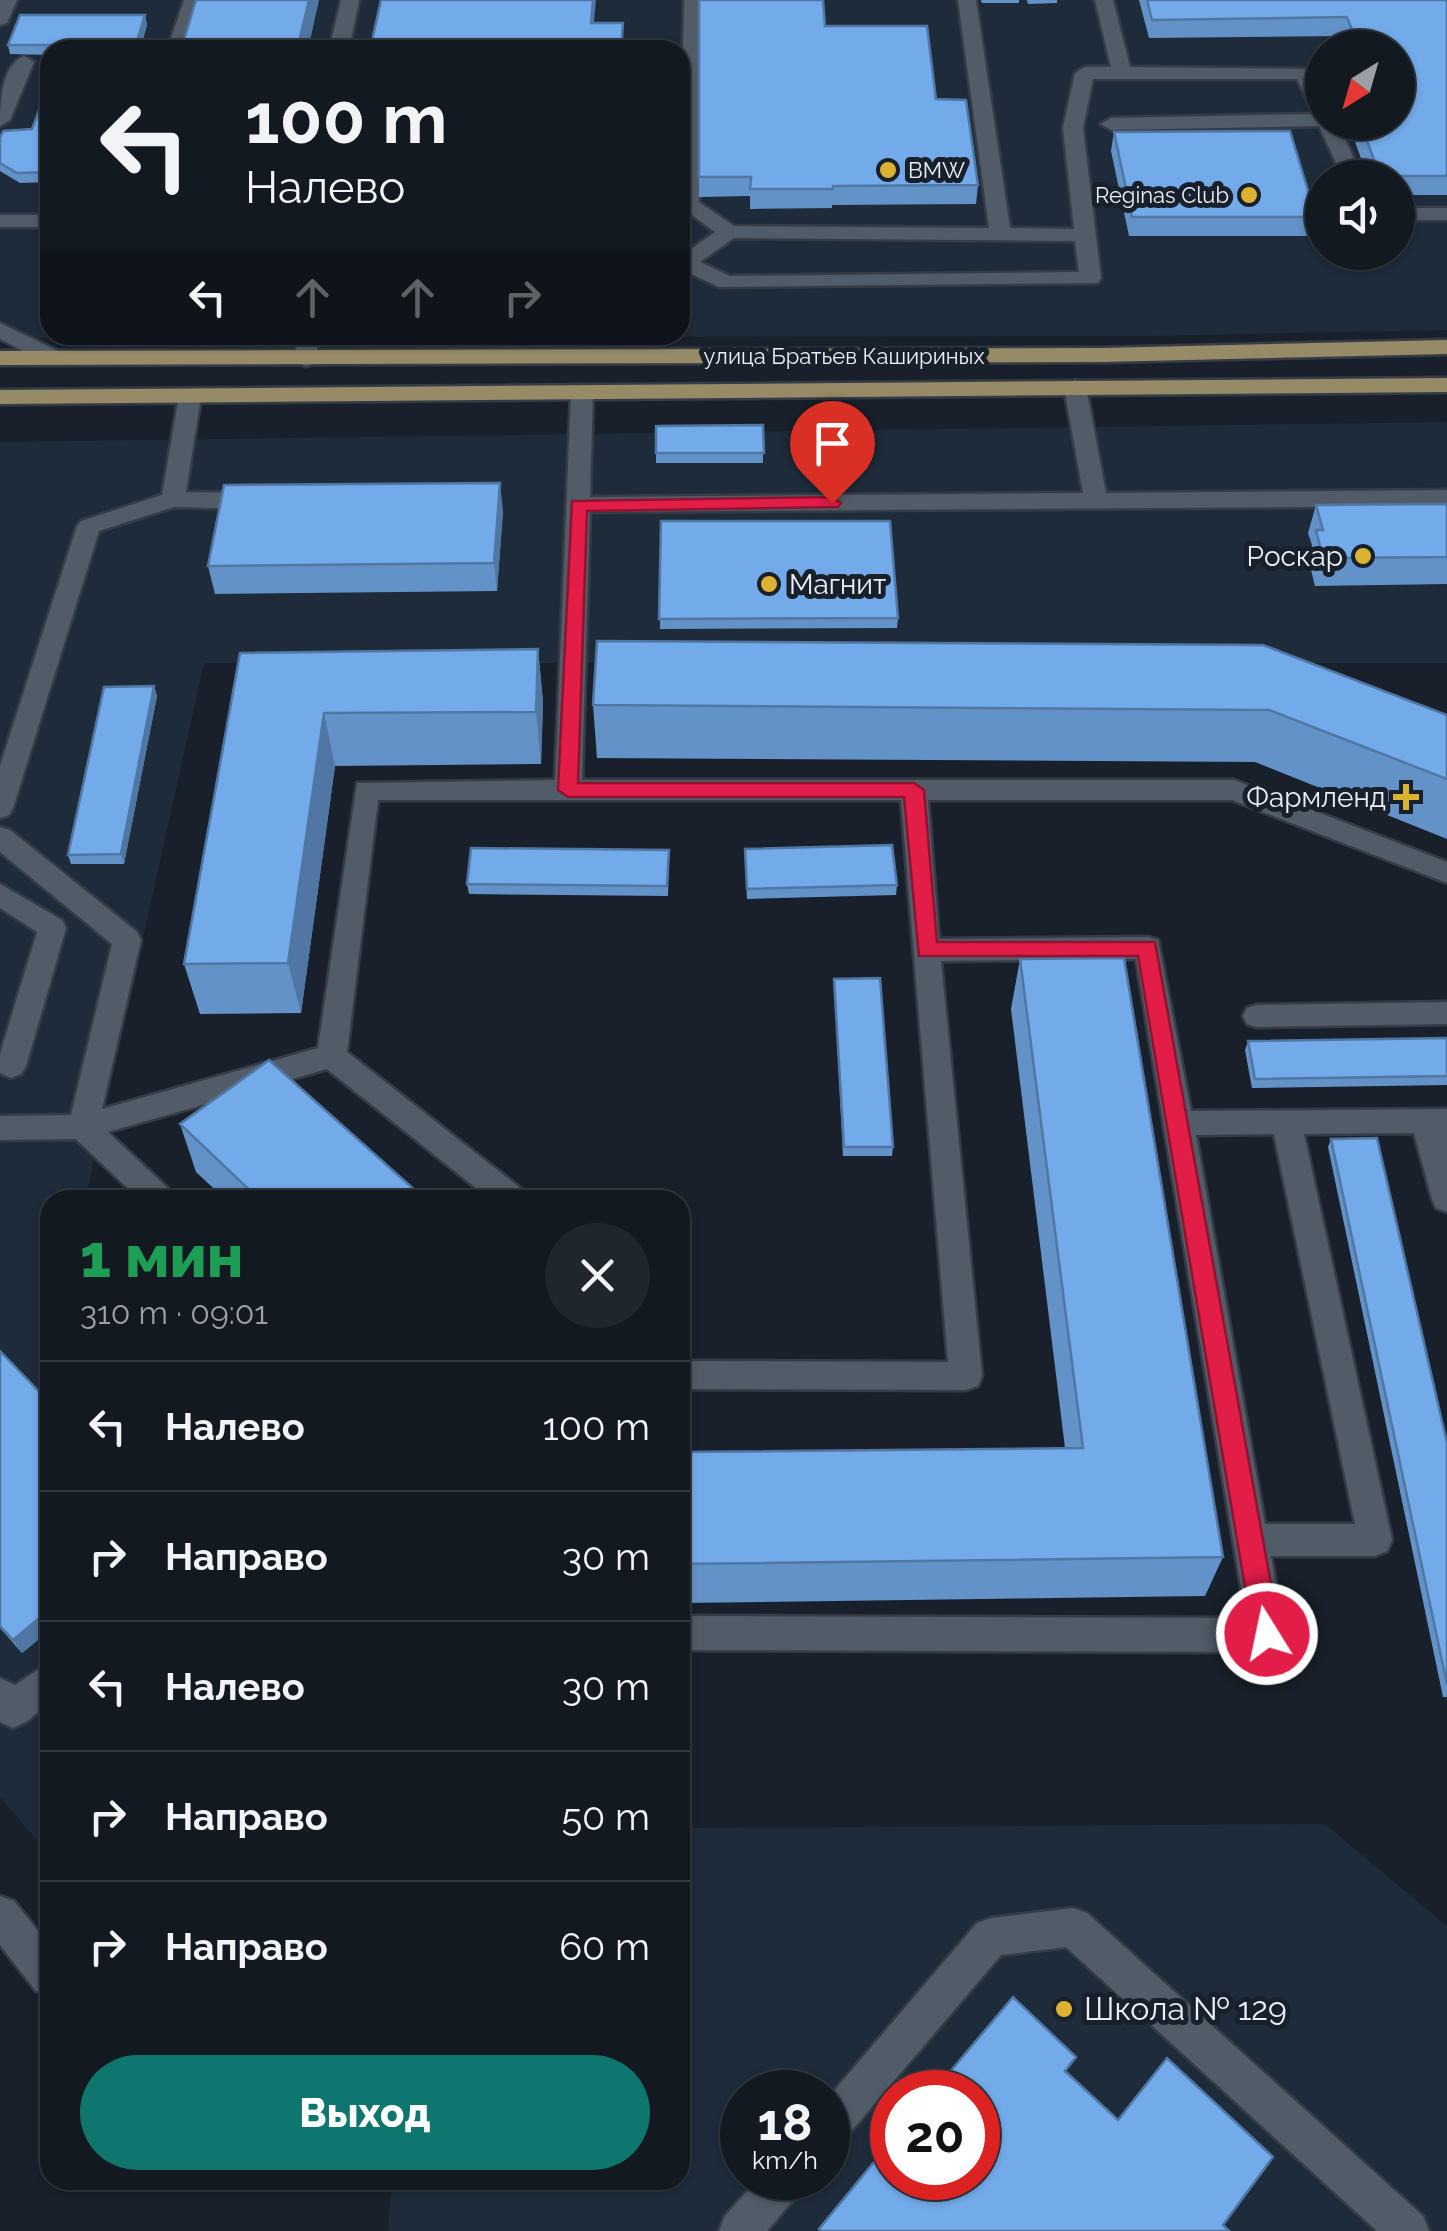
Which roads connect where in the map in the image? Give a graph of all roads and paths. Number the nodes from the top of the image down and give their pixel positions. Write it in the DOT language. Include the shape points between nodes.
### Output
graph roads {
  1 [pos="8,0"];
  2 [pos="192,0"];
  3 [pos="350,0"];
  4 [pos="693,0"];
  5 [pos="967,0"];
  6 [pos="1104,0"];
  7 [pos="0,18"];
  8 [pos="180,40"];
  9 [pos="341,40"];
  10 [pos="24,62"];
  11 [pos="1122,73"];
  12 [pos="1305,75"];
  13 [pos="1305,119"];
  14 [pos="0,120"];
  15 [pos="1112,124"];
  16 [pos="1415,214"];
  17 [pos="1447,214"];
  18 [pos="0,221"];
  19 [pos="40,222"];
  20 [pos="1000,231"];
  21 [pos="730,232"];
  22 [pos="1085,235"];
  23 [pos="690,260"];
  24 [pos="690,265"];
  25 [pos="0,330"];
  26 [pos="308,345"];
  27 [pos="1447,347"];
  28 [pos="0,358"];
  29 [pos="54,358"];
  30 [pos="305,359"];
  31 [pos="1447,385"];
  32 [pos="1075,387"];
  33 [pos="582,392"];
  34 [pos="190,396"];
  35 [pos="0,397"];
  36 [pos="1447,498"];
  37 [pos="173,500"];
  38 [pos="290,502"];
  39 [pos="1096,502"];
  40 [pos="578,505"];
  41 [pos="568,790"];
  42 [pos="914,790"];
  43 [pos="0,808"];
  44 [pos="0,837"];
  45 [pos="1447,872"];
  46 [pos="0,894"];
  47 [pos="926,950"];
  48 [pos="1447,1014"];
  49 [pos="1257,1016"];
  50 [pos="332,1056"];
  51 [pos="11,1066"];
  52 [pos="1436,1121"];
  53 [pos="1288,1123"];
  54 [pos="1178,1124"];
  55 [pos="83,1127"];
  56 [pos="0,1128"];
  57 [pos="149,1190"];
  58 [pos="500,1190"];
  59 [pos="1447,1199"];
  60 [pos="690,1375"];
  61 [pos="1250,1540"];
  62 [pos="690,1633"];
  63 [pos="40,1687"];
  64 [pos="0,1695"];
  65 [pos="0,1915"];
  66 [pos="40,1965"];
  67 [pos="850,2102"];
  68 [pos="767,2200"];
  69 [pos="740,2231"];
  70 [pos="1408,2231"];
  1 -- 7 [label="lane"];
  2 -- 8 [label="lane"];
  3 -- 9 [label="lane"];
  4 -- 21 [label="lane" via="690,204"];
  5 -- 20 [label="lane"];
  6 -- 11 [label="lane"];
  10 -- 14 [label="lane"];
  11 -- 12 [label="lane"];
  11 -- 22 [label="lane" via="1086,73 1072,128"];
  13 -- 15 [label="lane"];
  16 -- 17 [label="lane"];
  18 -- 19 [label="lane"];
  20 -- 21 [label="lane"];
  20 -- 22 [label="lane"];
  21 -- 23 [label="lane"];
  22 -- 24 [label="lane" via="1090,274 727,282"];
  25 -- 29 [label="lane"];
  26 -- 30 [label="lane"];
  27 -- 30 [label="main road, улица Братьев Кашириных"];
  28 -- 29 [label="main road, улица Братьев Кашириных"];
  29 -- 30 [label="main road, улица Братьев Кашириных"];
  31 -- 32 [label="main road, улица Братьев Кашириных"];
  32 -- 33 [label="main road, улица Братьев Кашириных"];
  32 -- 39 [label="lane"];
  33 -- 34 [label="main road, улица Братьев Кашириных"];
  33 -- 40 [label="lane"];
  34 -- 35 [label="main road, улица Братьев Кашириных"];
  34 -- 37 [label="lane"];
  36 -- 39 [label="lane"];
  37 -- 38 [label="lane"];
  37 -- 43 [label="lane" via="89,526"];
  39 -- 40 [label="lane"];
  40 -- 41 [label="lane"];
  41 -- 42 [label="lane"];
  41 -- 50 [label="lane" via="366,790"];
  42 -- 45 [label="lane" via="1234,790"];
  42 -- 47 [label="lane"];
  44 -- 55 [label="lane" via="127,940"];
  46 -- 51 [label="lane" via="52,928"];
  47 -- 54 [label="lane" via="1148,948"];
  47 -- 60 [label="lane" via="966,1376"];
  48 -- 49 [label="lane"];
  50 -- 55 [label="lane"];
  50 -- 58 [label="lane"];
  52 -- 53 [label="lane"];
  52 -- 59 [label="lane"];
  53 -- 54 [label="lane"];
  53 -- 61 [label="lane" via="1375,1540"];
  54 -- 61 [label="lane"];
  55 -- 56 [label="lane"];
  55 -- 57 [label="lane"];
  61 -- 62 [label="lane" via="1267,1634"];
  63 -- 64 [label="lane" via="13,1710"];
  65 -- 66 [label="lane"];
  67 -- 70 [label="lane" via="991,1937 1073,1927"];
  68 -- 69 [label="lane"];
}
